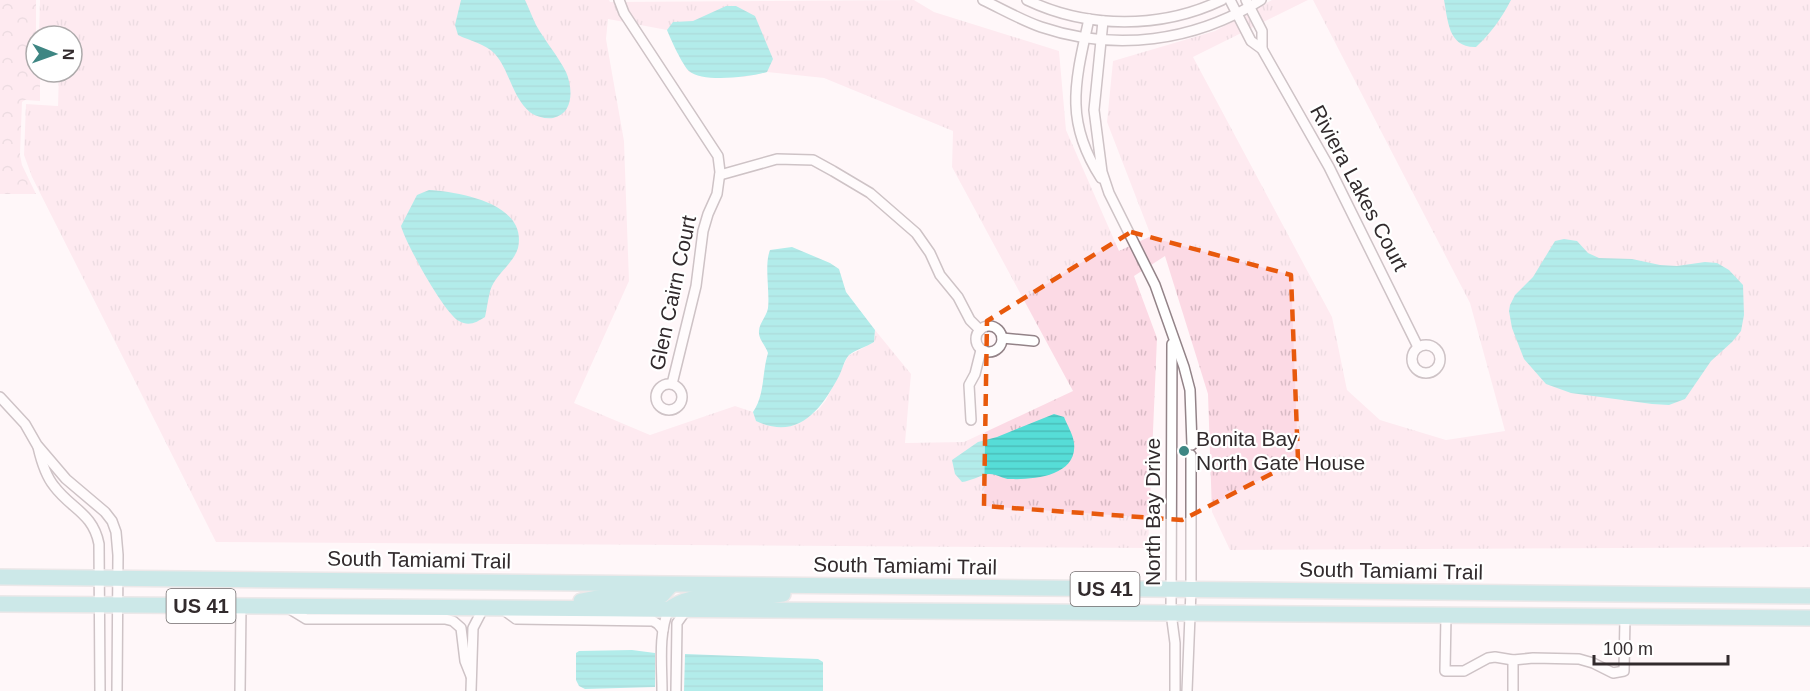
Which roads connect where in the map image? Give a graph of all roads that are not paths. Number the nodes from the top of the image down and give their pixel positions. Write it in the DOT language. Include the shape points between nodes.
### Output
graph roads {
  1 [pos="619,0"];
  2 [pos="983,0"];
  3 [pos="1027,0"];
  4 [pos="1222,0"];
  5 [pos="1230,0"];
  6 [pos="1261,0"];
  7 [pos="1248,3"];
  8 [pos="1236,14"];
  9 [pos="1089,20"];
  10 [pos="1102,21"];
  11 [pos="1085,38"];
  12 [pos="1100,40"];
  13 [pos="1262,49"];
  14 [pos="720,175"];
  15 [pos="1107,187"];
  16 [pos="980,330"];
  17 [pos="1171,333"];
  18 [pos="1002,338"];
  19 [pos="1034,341"];
  20 [pos="1418,347"];
  21 [pos="981,350"];
  22 [pos="672,384"];
  23 [pos="0,397"];
  24 [pos="971,420"];
  25 [pos="38,445"];
  26 [pos="0,577"];
  27 [pos="118,577"];
  28 [pos="98,578"];
  29 [pos="671,585"];
  30 [pos="831,587"];
  31 [pos="1172,590"];
  32 [pos="1191,590"];
  33 [pos="1810,596"];
  34 [pos="0,604"];
  35 [pos="98,604"];
  36 [pos="117,605"];
  37 [pos="240,606"];
  38 [pos="284,606"];
  39 [pos="492,607"];
  40 [pos="549,607"];
  41 [pos="669,609"];
  42 [pos="687,609"];
  43 [pos="1172,613"];
  44 [pos="1189,613"];
  45 [pos="1446,615"];
  46 [pos="1625,617"];
  47 [pos="1810,618"];
  48 [pos="663,630"];
  49 [pos="1513,660"];
  50 [pos="471,676"];
  51 [pos="100,691"];
  52 [pos="117,691"];
  53 [pos="240,691"];
  54 [pos="471,691"];
  55 [pos="662,691"];
  56 [pos="676,691"];
  57 [pos="1175,691"];
  58 [pos="1187,691"];
  59 [pos="1513,691"];
  1 -- 14 [label="street" via="718,156"];
  2 -- 11 [label="street" via="1040,27"];
  3 -- 9 [label="street"];
  4 -- 10 [label="street" via="1170,18"];
  5 -- 8 [label="street, Riviera Lakes Court"];
  6 -- 7 [label="street"];
  7 -- 8 [label="street"];
  7 -- 13 [label="street, Riviera Lakes Court" via="1262,31"];
  8 -- 12 [label="street" via="1173,36"];
  8 -- 13 [label="street, Riviera Lakes Court" via="1251,41"];
  9 -- 10 [label="street"];
  9 -- 11 [label="street, North Bay Drive"];
  10 -- 12 [label="street, North Bay Drive"];
  11 -- 12 [label="street"];
  11 -- 15 [label="street, North Bay Drive" via="1076,85 1078,127 1088,158"];
  12 -- 15 [label="street, North Bay Drive" via="1094,110"];
  13 -- 20 [label="street, Riviera Lakes Court" via="1329,167"];
  14 -- 16 [label="street" via="777,159 813,160 870,193 916,233 940,275"];
  14 -- 22 [label="street, Glen Cairn Court" via="703,231 696,286"];
  15 -- 17 [label="street, North Bay Drive" via="1155,285"];
  16 -- 18 [label="street" via="993,326"];
  16 -- 21 [label="street" via="976,340"];
  17 -- 31 [label="street, North Bay Drive"];
  17 -- 32 [label="street, North Bay Drive" via="1190,390"];
  18 -- 19 [label="street"];
  18 -- 21 [label="street" via="996,350"];
  21 -- 24 [label="street" via="969,385"];
  23 -- 25 [label="street"];
  25 -- 27 [label="street" via="66,479 112,521 118,544"];
  25 -- 28 [label="street" via="54,486 93,525 99,544"];
  26 -- 28 [label="main road, South Tamiami Trail / US 41"];
  27 -- 28 [label="main road, South Tamiami Trail / US 41"];
  27 -- 29 [label="main road, South Tamiami Trail / US 41"];
  27 -- 36 [label="street"];
  28 -- 35 [label="street"];
  29 -- 30 [label="main road, South Tamiami Trail / US 41"];
  29 -- 40 [label="main road" via="662,595 653,597 602,597"];
  30 -- 31 [label="main road, South Tamiami Trail / US 41"];
  30 -- 41 [label="main road" via="760,597 697,596"];
  31 -- 32 [label="main road, South Tamiami Trail / US 41"];
  31 -- 43 [label="street, North Bay Drive"];
  32 -- 33 [label="main road, South Tamiami Trail / US 41"];
  32 -- 44 [label="street, North Bay Drive"];
  34 -- 35 [label="main road, South Tamiami Trail / US 41"];
  35 -- 36 [label="main road, South Tamiami Trail / US 41"];
  35 -- 51 [label="street"];
  36 -- 37 [label="main road, South Tamiami Trail / US 41"];
  36 -- 52 [label="street"];
  37 -- 38 [label="main road, South Tamiami Trail / US 41"];
  37 -- 53 [label="street"];
  38 -- 39 [label="main road, South Tamiami Trail / US 41"];
  38 -- 50 [label="street" via="306,619 453,621 461,628"];
  39 -- 40 [label="main road, South Tamiami Trail / US 41"];
  39 -- 48 [label="street" via="516,619 653,621"];
  39 -- 50 [label="street" via="473,628"];
  40 -- 41 [label="main road, South Tamiami Trail / US 41"];
  41 -- 42 [label="main road, South Tamiami Trail / US 41"];
  41 -- 48 [label="street"];
  42 -- 43 [label="main road, South Tamiami Trail / US 41"];
  42 -- 56 [label="street" via="677,622"];
  43 -- 44 [label="main road, South Tamiami Trail / US 41"];
  43 -- 57 [label="street, North Bay Drive"];
  44 -- 45 [label="main road, South Tamiami Trail / US 41"];
  44 -- 58 [label="street, North Bay Drive"];
  45 -- 46 [label="main road, South Tamiami Trail / US 41"];
  45 -- 49 [label="street" via="1444,671 1464,670 1488,658"];
  46 -- 47 [label="main road, South Tamiami Trail / US 41"];
  46 -- 49 [label="street" via="1624,671 1613,673 1579,659"];
  48 -- 55 [label="street"];
  49 -- 59 [label="street"];
  50 -- 54 [label="street"];
}
